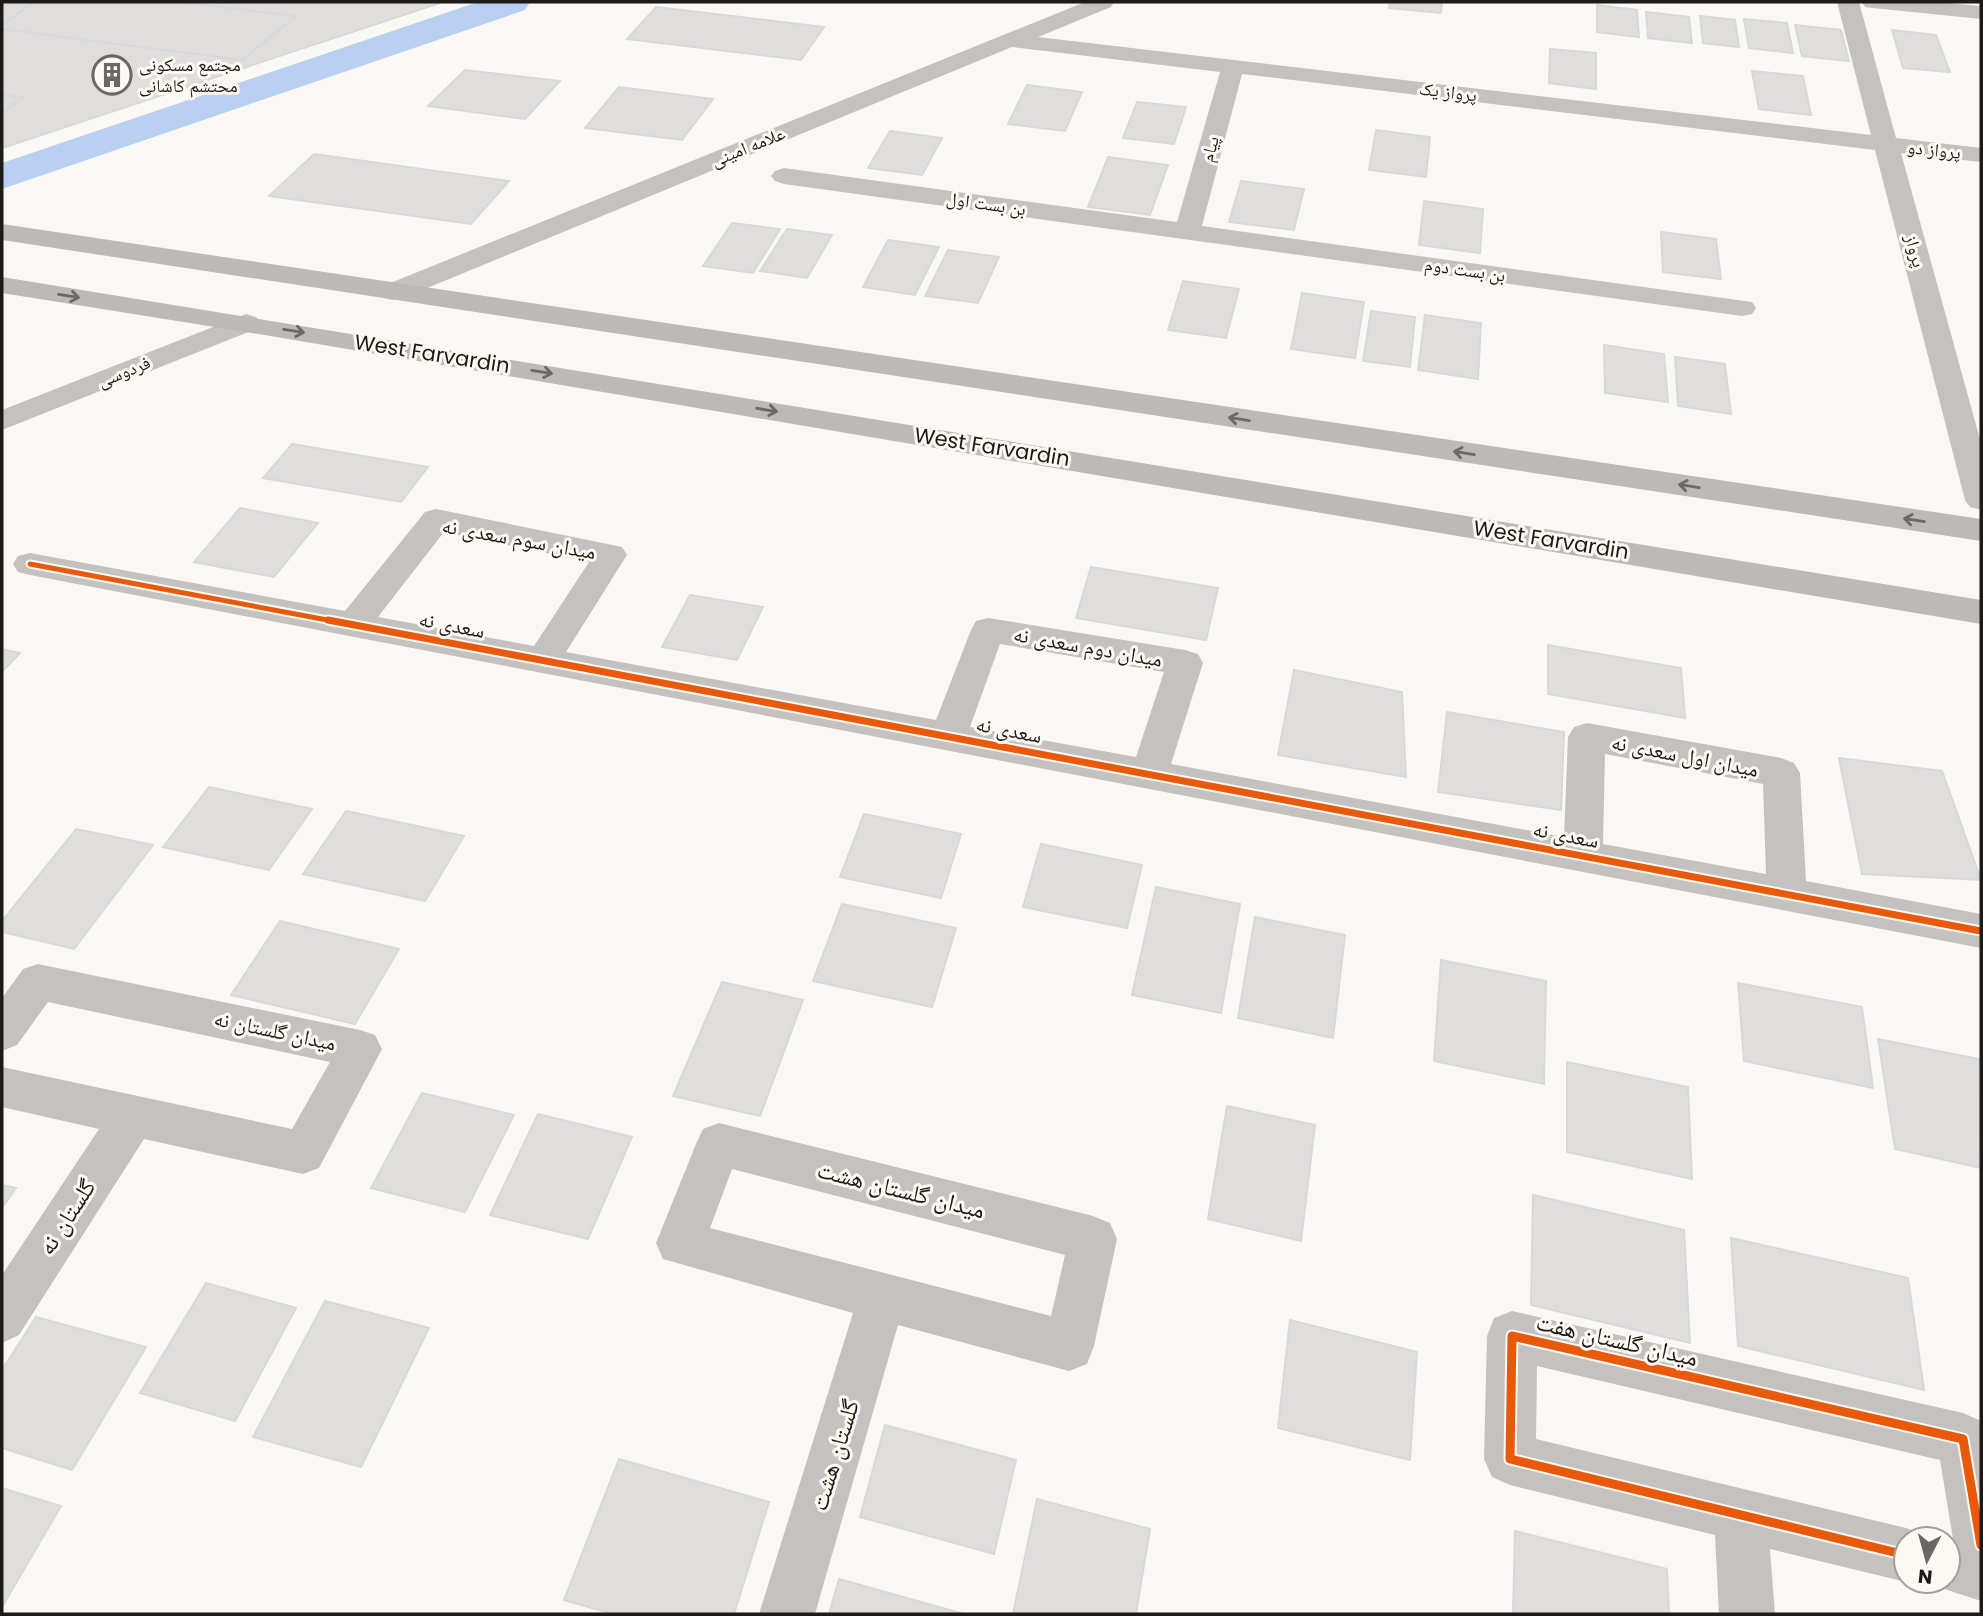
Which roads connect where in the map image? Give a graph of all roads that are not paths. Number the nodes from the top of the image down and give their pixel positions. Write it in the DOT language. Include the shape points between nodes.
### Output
graph roads {
  1 [pos="1103,2"];
  2 [pos="1848,2"];
  3 [pos="1873,2"];
  4 [pos="1981,13"];
  5 [pos="1010,40"];
  6 [pos="1233,66"];
  7 [pos="1887,144"];
  8 [pos="1981,155"];
  9 [pos="784,176"];
  10 [pos="1187,232"];
  11 [pos="2,233"];
  12 [pos="2,285"];
  13 [pos="393,292"];
  14 [pos="1742,308"];
  15 [pos="246,323"];
  16 [pos="2,421"];
  17 [pos="1981,500"];
  18 [pos="1981,530"];
  19 [pos="30,564"];
  20 [pos="1981,612"];
  21 [pos="354,624"];
  22 [pos="543,660"];
  23 [pos="948,736"];
  24 [pos="1149,774"];
  25 [pos="1583,856"];
  26 [pos="1787,895"];
  27 [pos="1981,931"];
  28 [pos="2,1032"];
  29 [pos="2,1087"];
  30 [pos="133,1116"];
  31 [pos="882,1297"];
  32 [pos="2,1318"];
  33 [pos="1741,1514"];
  34 [pos="1981,1545"];
  35 [pos="1892,1552"];
  36 [pos="1962,1569"];
  37 [pos="1981,1574"];
  38 [pos="788,1614"];
  39 [pos="1747,1614"];
  1 -- 5 [label="street, علامه امینی"];
  2 -- 7 [label="street, پرواز"];
  3 -- 4 [label="street"];
  5 -- 6 [label="street, پرواز یک"];
  5 -- 13 [label="street, علامه امینی"];
  6 -- 7 [label="street, پرواز یک"];
  6 -- 10 [label="street, پیام"];
  7 -- 8 [label="street, پرواز دو"];
  7 -- 17 [label="street, پرواز"];
  9 -- 10 [label="street, بن بست اول"];
  10 -- 14 [label="street, بن بست دوم"];
  11 -- 13 [label="main road"];
  12 -- 15 [label="main road, West Farvardin, one-way"];
  18 -- 13 [label="main road, one-way"];
  15 -- 16 [label="street, فردوسی"];
  15 -- 20 [label="main road, West Farvardin, one-way"];
  19 -- 21 [label="street, سعدی نه"];
  21 -- 22 [label="street, سعدی نه"];
  21 -- 22 [label="street, میدان سوم سعدی نه" via="436,520 610,555"];
  22 -- 23 [label="street, سعدی نه"];
  23 -- 24 [label="street, سعدی نه"];
  23 -- 24 [label="street, میدان دوم سعدی نه" via="988,630 1185,663"];
  24 -- 25 [label="street, سعدی نه"];
  25 -- 26 [label="street, سعدی نه"];
  25 -- 26 [label="street, میدان اول سعدی نه" via="1587,737 1781,774"];
  26 -- 27 [label="street, سعدی نه"];
  28 -- 30 [label="street, میدان گلستان نه" via="38,982 360,1049 303,1153"];
  29 -- 30 [label="street, میدان گلستان نه"];
  30 -- 32 [label="street, گلستان نه"];
  31 -- 31 [label="street, میدان گلستان هشت" via="680,1243 719,1144 1093,1239 1069,1346"];
  31 -- 38 [label="street, گلستان هشت"];
  33 -- 34 [label="street, میدان گلستان هفت" via="1510,1459 1512,1336 1963,1439"];
  33 -- 35 [label="street, میدان گلستان هفت"];
  33 -- 39 [label="street"];
  36 -- 37 [label="street"];
}
